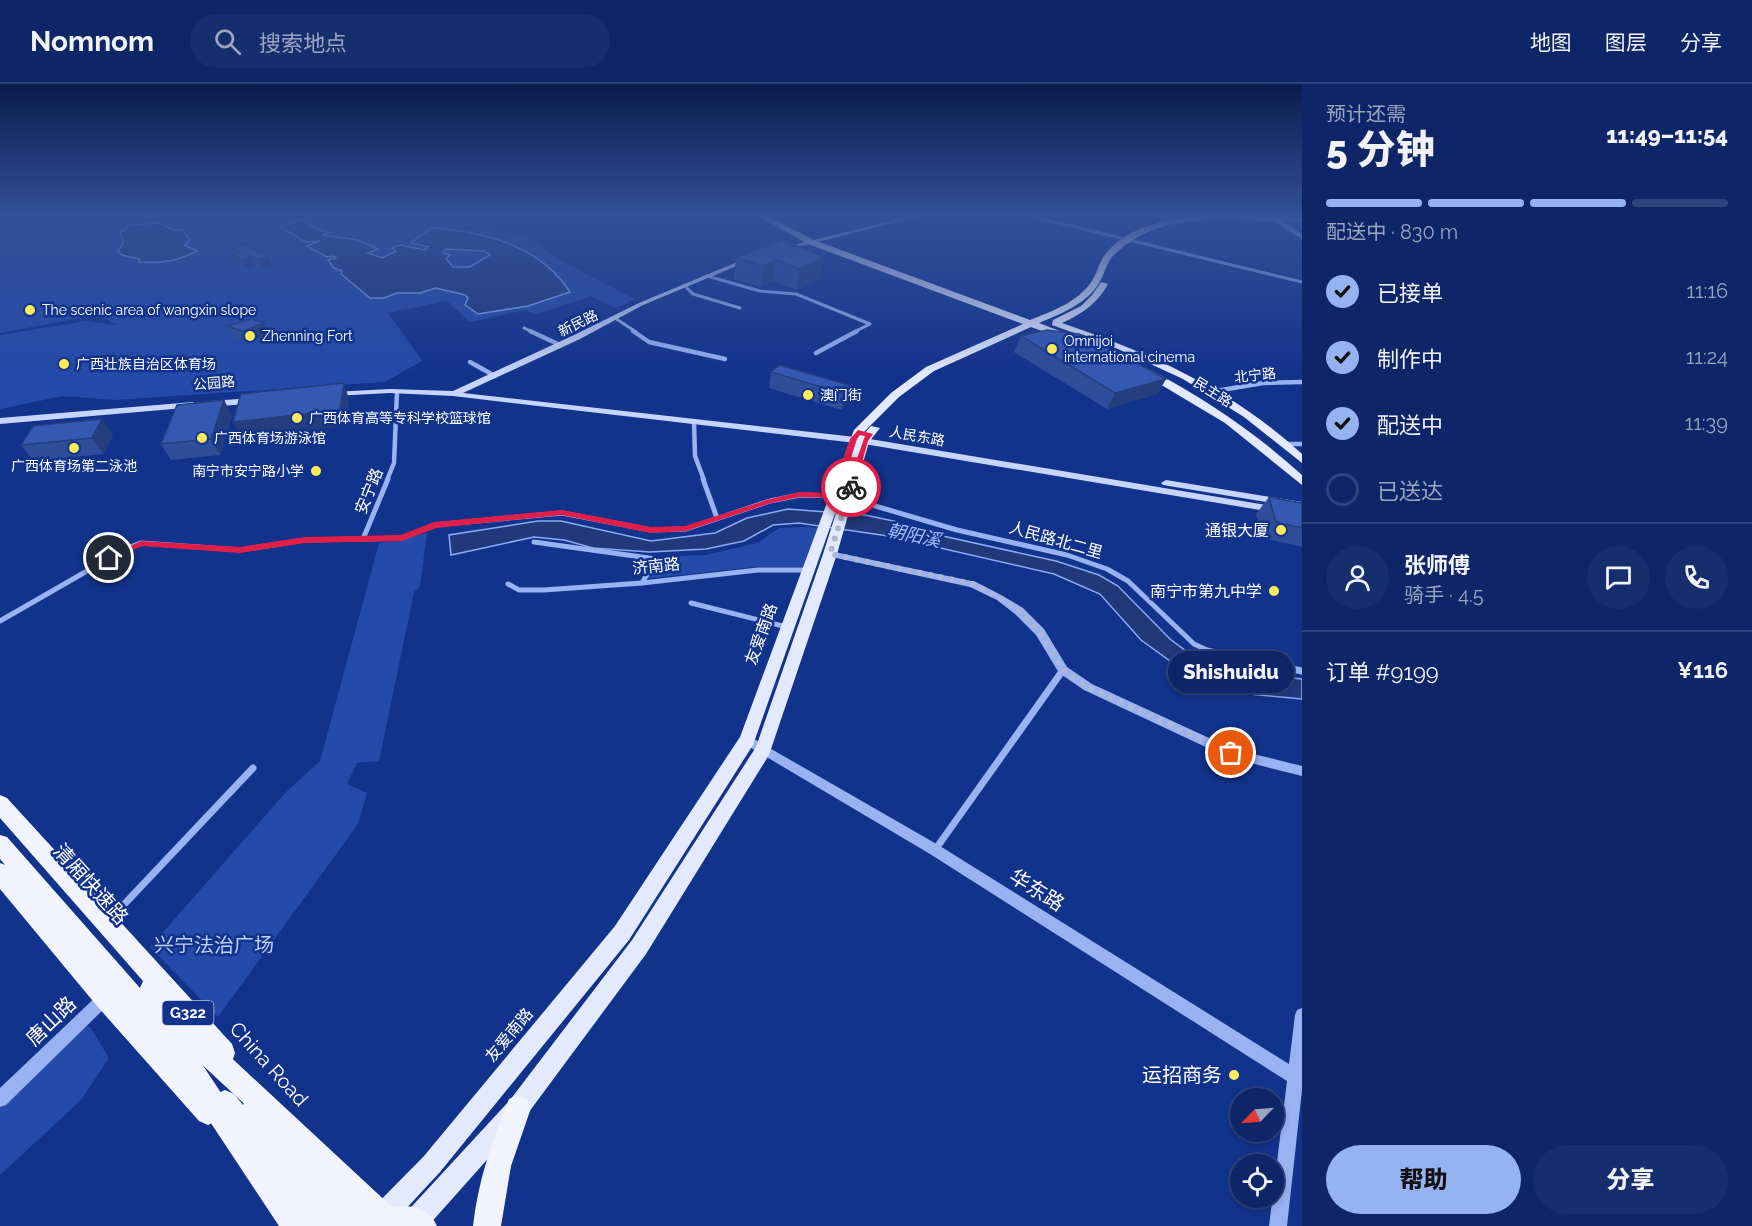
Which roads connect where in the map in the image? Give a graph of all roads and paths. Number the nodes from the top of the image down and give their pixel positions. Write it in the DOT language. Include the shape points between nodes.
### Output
graph roads {
  1 [pos="721,269"];
  2 [pos="889,269"];
  3 [pos="895,269"];
  4 [pos="1101,269"];
  5 [pos="1110,269"];
  6 [pos="1248,269"];
  7 [pos="707,276"];
  8 [pos="1302,282"];
  9 [pos="684,285"];
  10 [pos="740,308"];
  11 [pos="615,318"];
  12 [pos="1041,322"];
  13 [pos="1054,322"];
  14 [pos="1029,323"];
  15 [pos="524,328"];
  16 [pos="560,345"];
  17 [pos="1101,351"];
  18 [pos="816,353"];
  19 [pos="725,359"];
  20 [pos="470,362"];
  21 [pos="1139,368"];
  22 [pos="493,380"];
  23 [pos="1302,382"];
  24 [pos="466,388"];
  25 [pos="397,392"];
  26 [pos="1210,392"];
  27 [pos="453,394"];
  28 [pos="0,414"];
  29 [pos="0,421"];
  30 [pos="694,421"];
  31 [pos="861,437"];
  32 [pos="1287,444"];
  33 [pos="1302,444"];
  34 [pos="1302,460"];
  35 [pos="1302,481"];
  36 [pos="841,499"];
  37 [pos="1302,506"];
  38 [pos="1302,514"];
  39 [pos="717,518"];
  40 [pos="363,539"];
  41 [pos="534,542"];
  42 [pos="827,548"];
  43 [pos="807,570"];
  44 [pos="642,583"];
  45 [pos="508,584"];
  46 [pos="691,603"];
  47 [pos="0,621"];
  48 [pos="787,627"];
  49 [pos="1063,670"];
  50 [pos="1302,671"];
  51 [pos="755,745"];
  52 [pos="253,768"];
  53 [pos="1302,771"];
  54 [pos="0,804"];
  55 [pos="0,820"];
  56 [pos="0,844"];
  57 [pos="935,850"];
  58 [pos="0,873"];
  59 [pos="107,923"];
  60 [pos="105,998"];
  61 [pos="1302,1015"];
  62 [pos="185,1044"];
  63 [pos="1299,1080"];
  64 [pos="0,1099"];
  65 [pos="518,1108"];
  66 [pos="391,1225"];
  67 [pos="294,1226"];
  68 [pos="310,1226"];
  69 [pos="330,1226"];
  70 [pos="487,1226"];
  71 [pos="1278,1226"];
  1 -- 7 [label="main road, 新民路"];
  2 -- 14 [label="main road"];
  3 -- 12 [label="main road"];
  4 -- 12 [label="main road, 友爱南路" via="1094,285"];
  5 -- 13 [label="main road, 友爱南路" via="1092,302"];
  6 -- 8 [label="street"];
  7 -- 9 [label="main road, 新民路"];
  7 -- 18 [label="street" via="760,291 796,294 870,324"];
  9 -- 10 [label="street" via="693,294"];
  9 -- 11 [label="main road, 新民路"];
  11 -- 16 [label="main road, 新民路"];
  11 -- 19 [label="street" via="649,342"];
  12 -- 13 [label="main road, 友爱南路"];
  12 -- 14 [label="main road, 友爱南路"];
  12 -- 17 [label="main road"];
  12 -- 31 [label="main road, 友爱南路" via="936,374"];
  13 -- 26 [label="main road, 民主路" via="1122,347"];
  14 -- 31 [label="main road, 友爱南路" via="930,369 895,395"];
  15 -- 16 [label="street"];
  16 -- 22 [label="main road, 新民路"];
  20 -- 22 [label="street"];
  21 -- 35 [label="main road, 民主路" via="1233,423"];
  22 -- 24 [label="main road, 新民路"];
  23 -- 26 [label="street, 北宁路" via="1263,383"];
  24 -- 25 [label="main road" via="393,384 321,392"];
  24 -- 27 [label="main road, 新民路"];
  24 -- 31 [label="main road, 人民东路"];
  25 -- 27 [label="main road"];
  25 -- 40 [label="street, 安宁路" via="394,463"];
  26 -- 32 [label="main road, 民主路"];
  27 -- 30 [label="main road, 人民东路"];
  28 -- 29 [label="main road, 公园路" via="262,396"];
  30 -- 31 [label="main road, 人民东路"];
  30 -- 39 [label="street" via="695,456"];
  31 -- 36 [label="main road, 友爱南路"];
  31 -- 37 [label="main road, 人民东路"];
  31 -- 38 [label="main road, 人民东路"];
  32 -- 33 [label="street"];
  32 -- 34 [label="main road, 民主路"];
  36 -- 39 [label="street, 人民路北二里" via="800,495"];
  36 -- 42 [label="main road, 友爱南路"];
  36 -- 50 [label="street, 人民路北二里" via="1067,555 1107,569 1128,581 1194,644"];
  39 -- 40 [label="street, 人民路北二里" via="686,529 651,530 562,513 544,514 434,525 402,538"];
  40 -- 47 [label="street, 安宁路" via="305,540 240,550 141,543"];
  41 -- 44 [label="street" via="656,559"];
  42 -- 43 [label="main road, 友爱南路"];
  42 -- 49 [label="street" via="973,584 1019,611 1040,632"];
  42 -- 51 [label="main road, 友爱南路"];
  43 -- 44 [label="street, 济南路" via="758,570"];
  43 -- 48 [label="main road, 友爱南路"];
  44 -- 45 [label="street, 济南路" via="519,590"];
  46 -- 48 [label="street"];
  48 -- 51 [label="main road, 友爱南路"];
  49 -- 53 [label="street" via="1088,687 1231,753"];
  49 -- 57 [label="street"];
  51 -- 57 [label="street, 华东路"];
  51 -- 65 [label="main road, 友爱南路" via="639,947"];
  51 -- 66 [label="main road, 友爱南路" via="622,933 432,1164"];
  52 -- 59 [label="street"];
  54 -- 59 [label="highway, China Road / G322"];
  55 -- 62 [label="highway, 清厢快速路"];
  56 -- 62 [label="highway, 清厢快速路"];
  57 -- 63 [label="street, 华东路"];
  58 -- 60 [label="highway, G322"];
  59 -- 66 [label="highway, China Road / G322"];
  60 -- 64 [label="street, 唐山路"];
  60 -- 68 [label="highway, G322"];
  61 -- 63 [label="street"];
  62 -- 66 [label="highway, bridge"];
  62 -- 66 [label="highway, 清厢快速路, bridge"];
  62 -- 67 [label="highway, bridge"];
  62 -- 69 [label="highway, 清厢快速路, bridge"];
  63 -- 71 [label="street"];
  65 -- 66 [label="main road, 友爱南路"];
  65 -- 70 [label="highway" via="499,1156 489,1195"];
}
